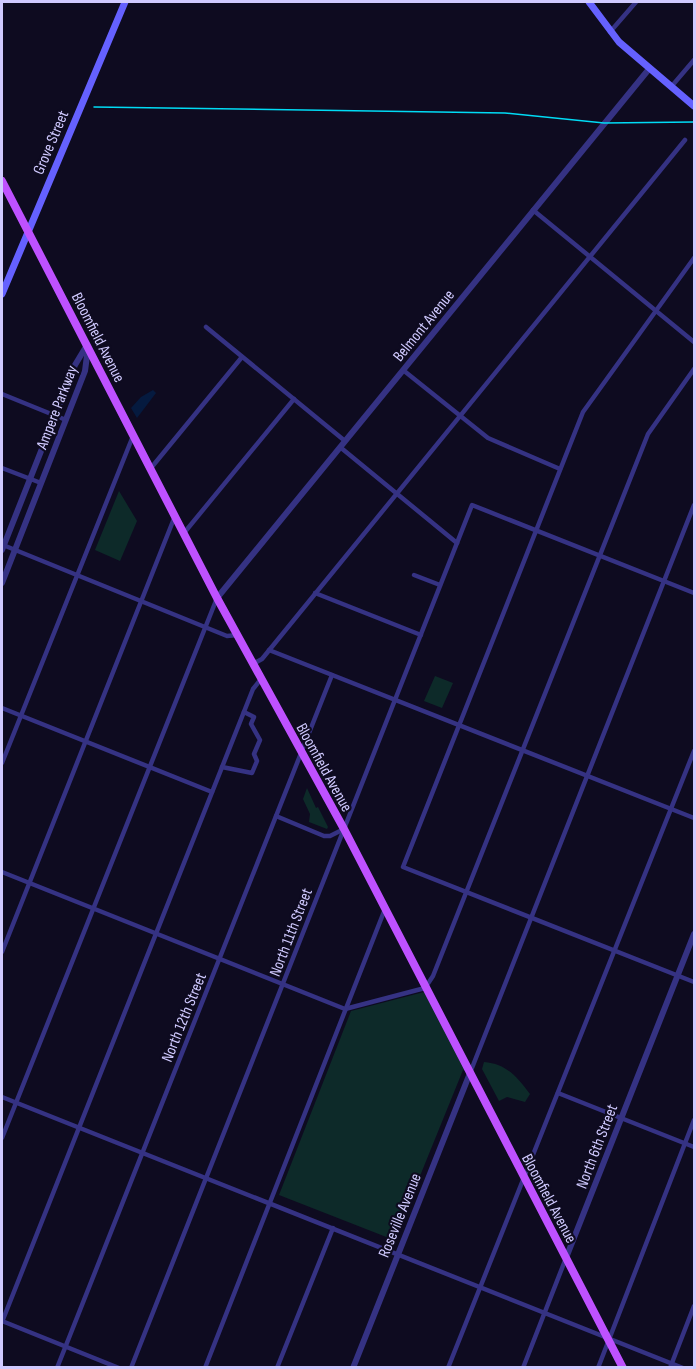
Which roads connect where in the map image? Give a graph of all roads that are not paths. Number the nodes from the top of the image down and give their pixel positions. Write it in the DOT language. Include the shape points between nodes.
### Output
graph roads {
  1 [pos="125,2"];
  2 [pos="589,2"];
  3 [pos="636,2"];
  4 [pos="610,32"];
  5 [pos="694,60"];
  6 [pos="649,69"];
  7 [pos="671,87"];
  8 [pos="694,106"];
  9 [pos="685,140"];
  10 [pos="2,181"];
  11 [pos="533,210"];
  12 [pos="28,231"];
  13 [pos="590,256"];
  14 [pos="694,258"];
  15 [pos="2,294"];
  16 [pos="656,310"];
  17 [pos="206,327"];
  18 [pos="694,342"];
  19 [pos="87,345"];
  20 [pos="242,357"];
  21 [pos="694,369"];
  22 [pos="403,370"];
  23 [pos="2,394"];
  24 [pos="294,399"];
  25 [pos="55,416"];
  26 [pos="460,416"];
  27 [pos="66,420"];
  28 [pos="134,434"];
  29 [pos="345,441"];
  30 [pos="340,447"];
  31 [pos="2,468"];
  32 [pos="151,468"];
  33 [pos="560,469"];
  34 [pos="30,479"];
  35 [pos="41,483"];
  36 [pos="396,494"];
  37 [pos="694,505"];
  38 [pos="175,515"];
  39 [pos="536,531"];
  40 [pos="184,533"];
  41 [pos="457,543"];
  42 [pos="2,546"];
  43 [pos="15,549"];
  44 [pos="599,556"];
  45 [pos="78,574"];
  46 [pos="414,575"];
  47 [pos="664,581"];
  48 [pos="2,583"];
  49 [pos="440,585"];
  50 [pos="315,593"];
  51 [pos="694,593"];
  52 [pos="217,598"];
  53 [pos="141,600"];
  54 [pos="204,627"];
  55 [pos="238,635"];
  56 [pos="421,635"];
  57 [pos="269,650"];
  58 [pos="253,664"];
  59 [pos="332,675"];
  60 [pos="261,679"];
  61 [pos="395,700"];
  62 [pos="2,708"];
  63 [pos="244,712"];
  64 [pos="20,716"];
  65 [pos="458,725"];
  66 [pos="85,741"];
  67 [pos="522,750"];
  68 [pos="302,751"];
  69 [pos="694,751"];
  70 [pos="2,763"];
  71 [pos="149,766"];
  72 [pos="222,766"];
  73 [pos="588,776"];
  74 [pos="213,792"];
  75 [pos="671,809"];
  76 [pos="276,816"];
  77 [pos="694,818"];
  78 [pos="344,829"];
  79 [pos="2,872"];
  80 [pos="29,882"];
  81 [pos="466,892"];
  82 [pos="93,908"];
  83 [pos="385,909"];
  84 [pos="531,918"];
  85 [pos="156,934"];
  86 [pos="694,934"];
  87 [pos="2,951"];
  88 [pos="615,951"];
  89 [pos="219,959"];
  90 [pos="678,976"];
  91 [pos="694,982"];
  92 [pos="283,984"];
  93 [pos="425,988"];
  94 [pos="345,1009"];
  95 [pos="470,1073"];
  96 [pos="558,1093"];
  97 [pos="2,1097"];
  98 [pos="16,1103"];
  99 [pos="621,1118"];
  100 [pos="694,1120"];
  101 [pos="79,1128"];
  102 [pos="2,1138"];
  103 [pos="685,1144"];
  104 [pos="694,1148"];
  105 [pos="142,1153"];
  106 [pos="206,1178"];
  107 [pos="524,1178"];
  108 [pos="269,1203"];
  109 [pos="333,1228"];
  110 [pos="398,1254"];
  111 [pos="566,1258"];
  112 [pos="480,1287"];
  113 [pos="694,1306"];
  114 [pos="545,1312"];
  115 [pos="2,1322"];
  116 [pos="608,1338"];
  117 [pos="66,1346"];
  118 [pos="671,1365"];
  119 [pos="57,1368"];
  120 [pos="119,1368"];
  121 [pos="131,1368"];
  122 [pos="204,1368"];
  123 [pos="278,1368"];
  124 [pos="353,1368"];
  125 [pos="448,1368"];
  126 [pos="523,1368"];
  127 [pos="598,1368"];
  128 [pos="622,1368"];
  129 [pos="683,1368"];
  1 -- 12 [label="main road, Grove Street"];
  2 -- 4 [label="main road"];
  3 -- 4 [label="street"];
  4 -- 6 [label="main road"];
  5 -- 7 [label="street"];
  6 -- 7 [label="main road"];
  6 -- 11 [label="street, Belmont Avenue"];
  7 -- 8 [label="main road"];
  9 -- 13 [label="street"];
  10 -- 12 [label="main road, Bloomfield Avenue"];
  11 -- 13 [label="street"];
  11 -- 22 [label="street, Belmont Avenue"];
  12 -- 15 [label="main road, Grove Street"];
  12 -- 19 [label="main road, Bloomfield Avenue"];
  13 -- 16 [label="street"];
  13 -- 26 [label="street"];
  14 -- 16 [label="street"];
  16 -- 18 [label="street"];
  16 -- 33 [label="street" via="582,415"];
  17 -- 20 [label="street"];
  19 -- 25 [label="street, Ampere Parkway" via="75,364"];
  19 -- 27 [label="street, Ampere Parkway" via="85,371"];
  19 -- 28 [label="main road, Bloomfield Avenue"];
  20 -- 24 [label="street"];
  20 -- 32 [label="street"];
  21 -- 44 [label="street" via="648,434"];
  22 -- 26 [label="street"];
  22 -- 29 [label="street, Belmont Avenue"];
  23 -- 25 [label="street"];
  24 -- 29 [label="street"];
  24 -- 40 [label="street"];
  25 -- 27 [label="street"];
  25 -- 34 [label="street, Ampere Parkway"];
  26 -- 33 [label="street" via="491,440"];
  26 -- 36 [label="street"];
  27 -- 35 [label="street, Ampere Parkway"];
  28 -- 32 [label="main road, Bloomfield Avenue"];
  28 -- 45 [label="street"];
  29 -- 30 [label="street, Belmont Avenue"];
  30 -- 36 [label="street"];
  30 -- 52 [label="street, Belmont Avenue"];
  31 -- 34 [label="street"];
  32 -- 38 [label="main road, Bloomfield Avenue"];
  33 -- 39 [label="street"];
  34 -- 35 [label="street"];
  34 -- 42 [label="street, Ampere Parkway"];
  35 -- 43 [label="street, Ampere Parkway"];
  36 -- 41 [label="street"];
  36 -- 50 [label="street"];
  37 -- 47 [label="street"];
  38 -- 40 [label="main road, Bloomfield Avenue"];
  38 -- 53 [label="street"];
  39 -- 41 [label="street, North 11th Street" via="472,506"];
  39 -- 44 [label="street"];
  39 -- 65 [label="street"];
  40 -- 52 [label="main road, Bloomfield Avenue"];
  41 -- 49 [label="street, North 11th Street"];
  42 -- 43 [label="street"];
  43 -- 45 [label="street"];
  43 -- 48 [label="street, Ampere Parkway"];
  44 -- 47 [label="street"];
  44 -- 67 [label="street"];
  45 -- 53 [label="street"];
  45 -- 64 [label="street"];
  46 -- 49 [label="street"];
  47 -- 51 [label="street"];
  47 -- 73 [label="street"];
  49 -- 56 [label="street, North 11th Street"];
  50 -- 56 [label="street"];
  50 -- 57 [label="street"];
  52 -- 54 [label="street"];
  52 -- 55 [label="main road, Bloomfield Avenue"];
  53 -- 54 [label="street"];
  53 -- 66 [label="street"];
  54 -- 55 [label="street" via="227,636"];
  54 -- 71 [label="street"];
  55 -- 58 [label="main road, Bloomfield Avenue"];
  56 -- 61 [label="street, North 11th Street"];
  57 -- 58 [label="street"];
  57 -- 59 [label="street"];
  58 -- 60 [label="main road, Bloomfield Avenue"];
  59 -- 61 [label="street"];
  59 -- 68 [label="street, North 12th Street"];
  60 -- 63 [label="street"];
  60 -- 68 [label="main road, Bloomfield Avenue"];
  61 -- 65 [label="street"];
  61 -- 78 [label="street, North 11th Street"];
  62 -- 64 [label="street"];
  63 -- 72 [label="street"];
  63 -- 72 [label="street" via="254,717 251,724 260,740 254,754 257,761 252,773"];
  64 -- 66 [label="street"];
  64 -- 70 [label="street"];
  65 -- 67 [label="street"];
  65 -- 81 [label="street" via="403,867"];
  66 -- 71 [label="street"];
  66 -- 80 [label="street"];
  67 -- 73 [label="street"];
  67 -- 81 [label="street"];
  68 -- 76 [label="street, North 12th Street"];
  68 -- 78 [label="main road, Bloomfield Avenue"];
  69 -- 75 [label="street"];
  71 -- 74 [label="street"];
  71 -- 82 [label="street"];
  72 -- 74 [label="street"];
  73 -- 75 [label="street"];
  73 -- 84 [label="street"];
  74 -- 85 [label="street"];
  75 -- 77 [label="street"];
  75 -- 88 [label="street"];
  76 -- 78 [label="street" via="324,836"];
  76 -- 89 [label="street, North 12th Street"];
  78 -- 83 [label="main road, Bloomfield Avenue"];
  78 -- 92 [label="street, North 11th Street"];
  79 -- 80 [label="street"];
  80 -- 82 [label="street"];
  80 -- 87 [label="street"];
  81 -- 84 [label="street"];
  81 -- 93 [label="street"];
  82 -- 85 [label="street"];
  82 -- 98 [label="street"];
  83 -- 93 [label="main road, Bloomfield Avenue"];
  83 -- 94 [label="street"];
  84 -- 88 [label="street"];
  84 -- 95 [label="street"];
  85 -- 89 [label="street"];
  85 -- 101 [label="street"];
  86 -- 90 [label="street, North 6th Street"];
  88 -- 90 [label="street"];
  88 -- 96 [label="street"];
  89 -- 92 [label="street"];
  89 -- 105 [label="street, North 12th Street"];
  90 -- 91 [label="street"];
  90 -- 99 [label="street, North 6th Street"];
  92 -- 94 [label="street"];
  92 -- 106 [label="street, North 11th Street"];
  93 -- 94 [label="street"];
  93 -- 95 [label="main road, Bloomfield Avenue"];
  94 -- 108 [label="street"];
  95 -- 107 [label="main road, Bloomfield Avenue"];
  95 -- 110 [label="street, Roseville Avenue"];
  96 -- 99 [label="street"];
  96 -- 107 [label="street"];
  97 -- 98 [label="street"];
  98 -- 101 [label="street"];
  98 -- 102 [label="street"];
  99 -- 103 [label="street"];
  99 -- 111 [label="street, North 6th Street"];
  100 -- 103 [label="street"];
  101 -- 105 [label="street"];
  101 -- 115 [label="street"];
  103 -- 104 [label="street"];
  103 -- 116 [label="street"];
  105 -- 106 [label="street"];
  105 -- 117 [label="street, North 12th Street"];
  106 -- 108 [label="street"];
  106 -- 121 [label="street, North 11th Street"];
  107 -- 111 [label="main road, Bloomfield Avenue"];
  107 -- 112 [label="street"];
  108 -- 109 [label="street"];
  108 -- 122 [label="street"];
  109 -- 110 [label="street"];
  109 -- 123 [label="street"];
  110 -- 112 [label="street"];
  110 -- 124 [label="street, Roseville Avenue"];
  111 -- 114 [label="street, North 6th Street"];
  111 -- 116 [label="main road, Bloomfield Avenue"];
  112 -- 114 [label="street"];
  112 -- 125 [label="street"];
  113 -- 118 [label="street"];
  114 -- 116 [label="street"];
  114 -- 126 [label="street, North 6th Street"];
  115 -- 117 [label="street"];
  116 -- 118 [label="street"];
  116 -- 127 [label="street"];
  116 -- 128 [label="main road, Bloomfield Avenue"];
  117 -- 119 [label="street, North 12th Street"];
  117 -- 120 [label="street"];
  118 -- 129 [label="street"];
}
